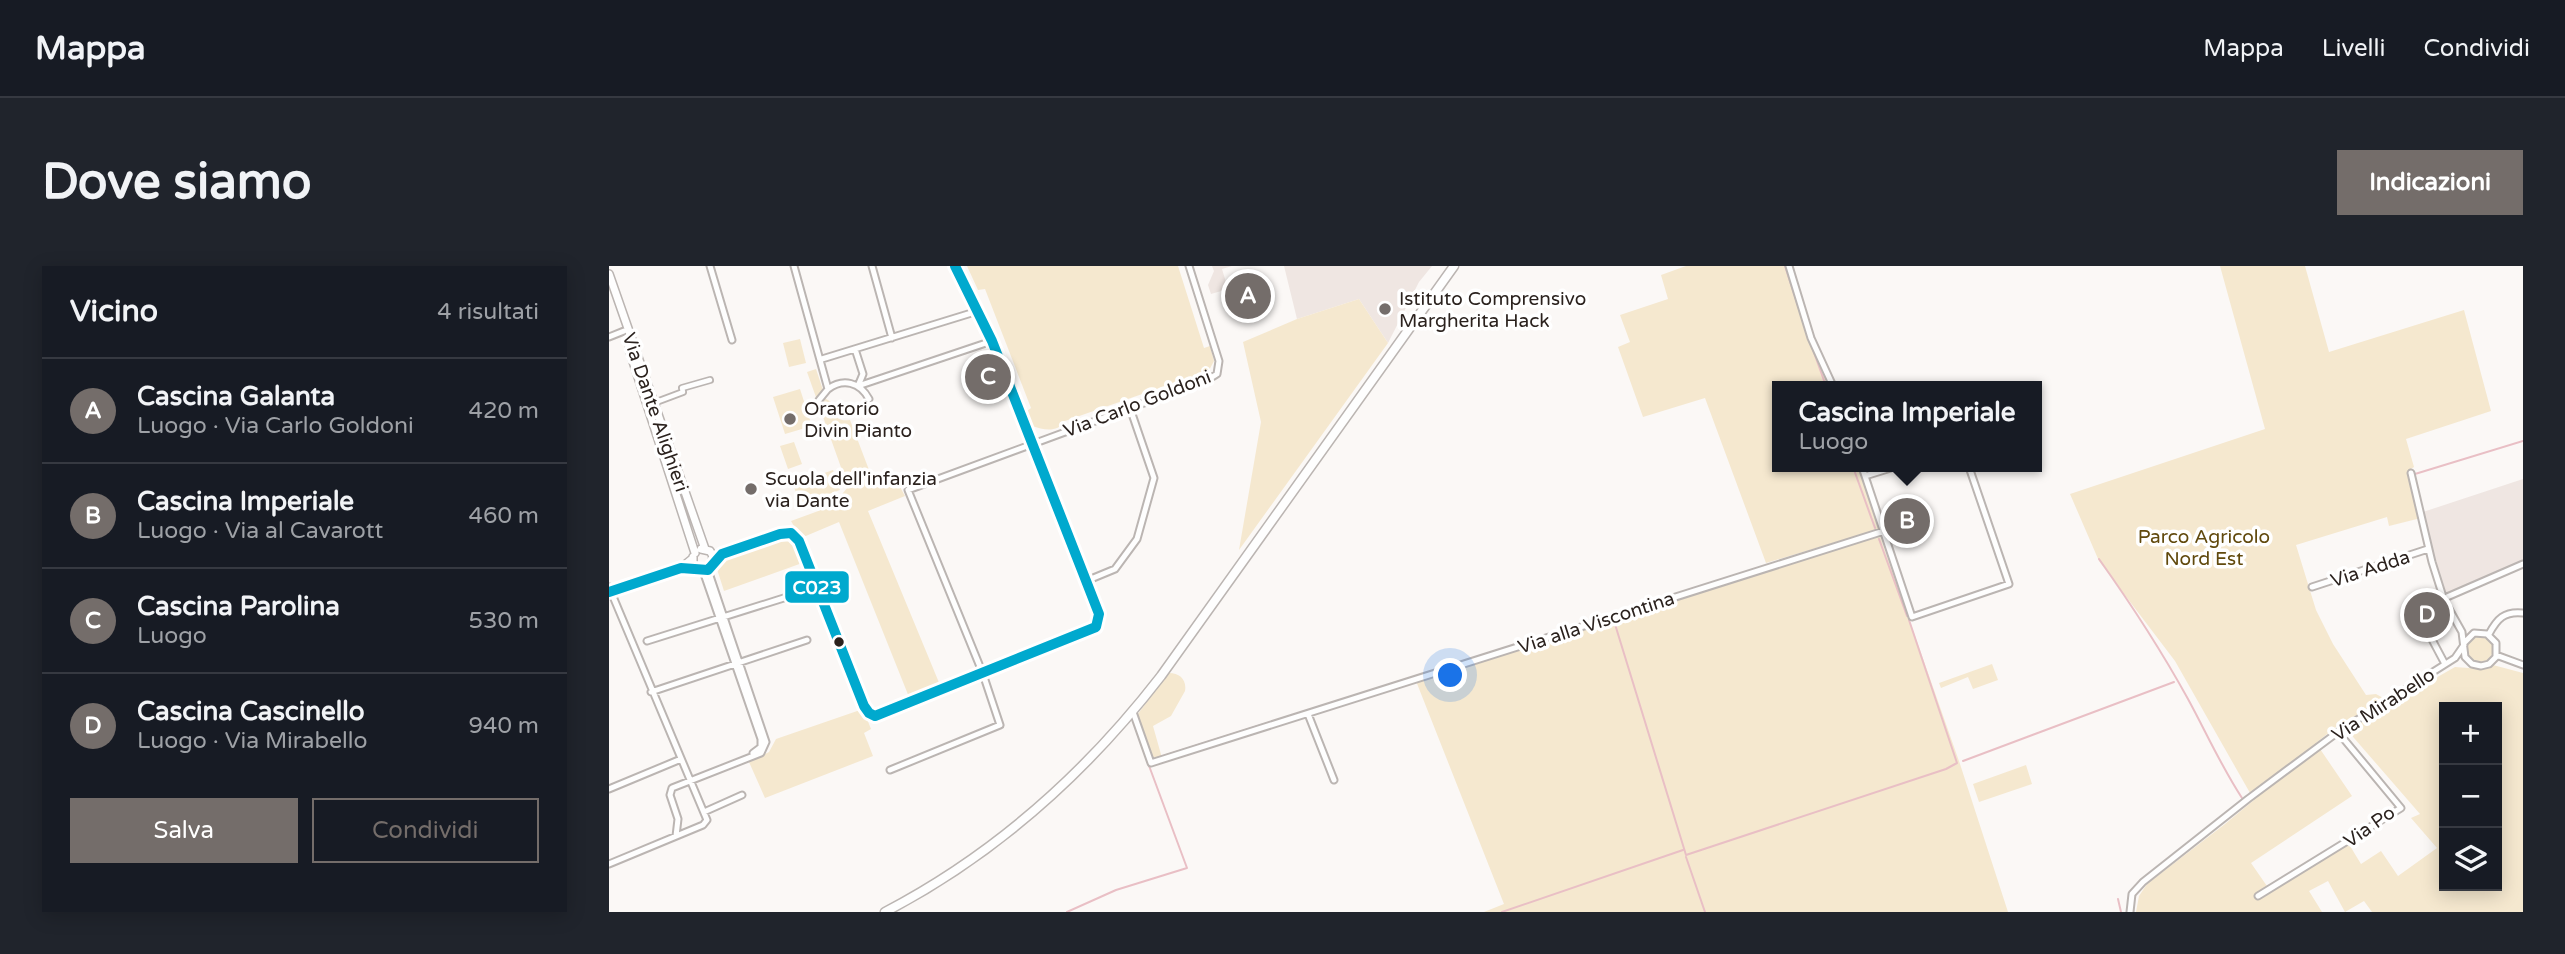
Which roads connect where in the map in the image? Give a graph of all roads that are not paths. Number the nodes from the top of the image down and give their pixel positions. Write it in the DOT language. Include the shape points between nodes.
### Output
graph roads {
  1 [pos="710,266"];
  2 [pos="794,266"];
  3 [pos="872,266"];
  4 [pos="955,266"];
  5 [pos="1189,266"];
  6 [pos="1454,266"];
  7 [pos="1789,266"];
  8 [pos="609,274"];
  9 [pos="609,289"];
  10 [pos="978,311"];
  11 [pos="624,331"];
  12 [pos="609,337"];
  13 [pos="892,338"];
  14 [pos="732,340"];
  15 [pos="992,341"];
  16 [pos="855,349"];
  17 [pos="821,359"];
  18 [pos="710,380"];
  19 [pos="1831,381"];
  20 [pos="858,386"];
  21 [pos="828,389"];
  22 [pos="869,399"];
  23 [pos="819,400"];
  24 [pos="659,401"];
  25 [pos="1130,408"];
  26 [pos="1031,444"];
  27 [pos="1864,472"];
  28 [pos="1878,472"];
  29 [pos="1971,472"];
  30 [pos="2411,473"];
  31 [pos="1865,476"];
  32 [pos="1884,531"];
  33 [pos="2428,549"];
  34 [pos="707,550"];
  35 [pos="722,554"];
  36 [pos="694,556"];
  37 [pos="714,562"];
  38 [pos="2523,564"];
  39 [pos="681,568"];
  40 [pos="703,570"];
  41 [pos="1086,581"];
  42 [pos="2312,587"];
  43 [pos="610,590"];
  44 [pos="787,597"];
  45 [pos="2444,600"];
  46 [pos="2523,613"];
  47 [pos="2452,614"];
  48 [pos="722,619"];
  49 [pos="2458,625"];
  50 [pos="2428,632"];
  51 [pos="2476,633"];
  52 [pos="2489,634"];
  53 [pos="807,640"];
  54 [pos="647,641"];
  55 [pos="2464,644"];
  56 [pos="2496,655"];
  57 [pos="737,663"];
  58 [pos="2447,663"];
  59 [pos="2470,663"];
  60 [pos="2523,665"];
  61 [pos="983,674"];
  62 [pos="652,692"];
  63 [pos="1133,712"];
  64 [pos="1308,714"];
  65 [pos="2338,732"];
  66 [pos="681,759"];
  67 [pos="890,770"];
  68 [pos="689,780"];
  69 [pos="1334,780"];
  70 [pos="609,789"];
  71 [pos="742,795"];
  72 [pos="704,812"];
  73 [pos="676,836"];
  74 [pos="609,864"];
  75 [pos="2258,896"];
  76 [pos="885,912"];
  77 [pos="2130,912"];
  1 -- 14 [label="street"];
  2 -- 17 [label="street"];
  3 -- 13 [label="street"];
  4 -- 10 [label="street"];
  5 -- 25 [label="street, Via Carlo Goldoni" via="1219,369 1209,379"];
  6 -- 63 [label="main road"];
  7 -- 19 [label="street" via="1811,338"];
  8 -- 34 [label="street, Via Dante Alighieri"];
  9 -- 11 [label="street, Via Dante Alighieri"];
  10 -- 13 [label="street"];
  10 -- 15 [label="street"];
  11 -- 12 [label="street"];
  11 -- 36 [label="street, Via Dante Alighieri"];
  13 -- 16 [label="street"];
  15 -- 20 [label="street"];
  15 -- 26 [label="street"];
  16 -- 17 [label="street"];
  16 -- 20 [label="street" via="863,374"];
  17 -- 21 [label="street"];
  18 -- 24 [label="street"];
  20 -- 21 [label="street" via="842,383"];
  20 -- 22 [label="street"];
  21 -- 23 [label="street"];
  25 -- 26 [label="street, Via Carlo Goldoni"];
  25 -- 41 [label="street" via="1154,478 1137,539 1115,569"];
  26 -- 41 [label="street"];
  26 -- 61 [label="street, Via Carlo Goldoni" via="908,490"];
  27 -- 31 [label="street"];
  28 -- 31 [label="street"];
  29 -- 32 [label="street" via="2009,583 1912,617"];
  30 -- 33 [label="street, Via Adda"];
  31 -- 32 [label="street"];
  32 -- 64 [label="street, Via alla Viscontina"];
  33 -- 42 [label="street, Via Adda"];
  33 -- 45 [label="street, Via Adda"];
  34 -- 35 [label="street"];
  34 -- 36 [label="street"];
  34 -- 37 [label="street, Via Dante Alighieri"];
  35 -- 37 [label="street"];
  35 -- 61 [label="street" via="785,533 796,537 870,714 880,715"];
  36 -- 39 [label="street"];
  36 -- 40 [label="street, Via Dante Alighieri"];
  37 -- 40 [label="street"];
  38 -- 45 [label="street"];
  39 -- 40 [label="street"];
  39 -- 43 [label="street"];
  40 -- 48 [label="street"];
  41 -- 61 [label="street" via="1098,623"];
  43 -- 62 [label="street"];
  44 -- 48 [label="street"];
  45 -- 47 [label="street"];
  45 -- 47 [label="street" via="2439,618"];
  46 -- 52 [label="street" via="2501,617"];
  47 -- 49 [label="street"];
  48 -- 54 [label="street"];
  48 -- 57 [label="street"];
  49 -- 51 [label="street"];
  49 -- 55 [label="street"];
  50 -- 58 [label="street"];
  51 -- 52 [label="street"];
  51 -- 55 [label="street"];
  52 -- 56 [label="street" via="2497,644"];
  53 -- 57 [label="street"];
  55 -- 58 [label="street, Via Mirabello"];
  55 -- 59 [label="street"];
  56 -- 59 [label="street" via="2486,665"];
  56 -- 60 [label="street"];
  57 -- 62 [label="street"];
  57 -- 68 [label="street" via="765,746 761,753"];
  58 -- 59 [label="street, Via Mirabello"];
  58 -- 65 [label="street, Via Mirabello"];
  61 -- 67 [label="street" via="998,727"];
  62 -- 66 [label="street"];
  63 -- 64 [label="street, Via alla Viscontina" via="1151,763"];
  63 -- 76 [label="main road" via="1075,774 1017,826 955,871"];
  64 -- 69 [label="street"];
  65 -- 75 [label="street, Via Po" via="2401,808"];
  65 -- 77 [label="street, Via Mirabello" via="2143,881 2132,894"];
  66 -- 68 [label="street"];
  66 -- 70 [label="street"];
  68 -- 72 [label="street"];
  68 -- 73 [label="street" via="670,791 678,819"];
  71 -- 72 [label="street"];
  72 -- 73 [label="street" via="707,822"];
  73 -- 74 [label="street"];
}
